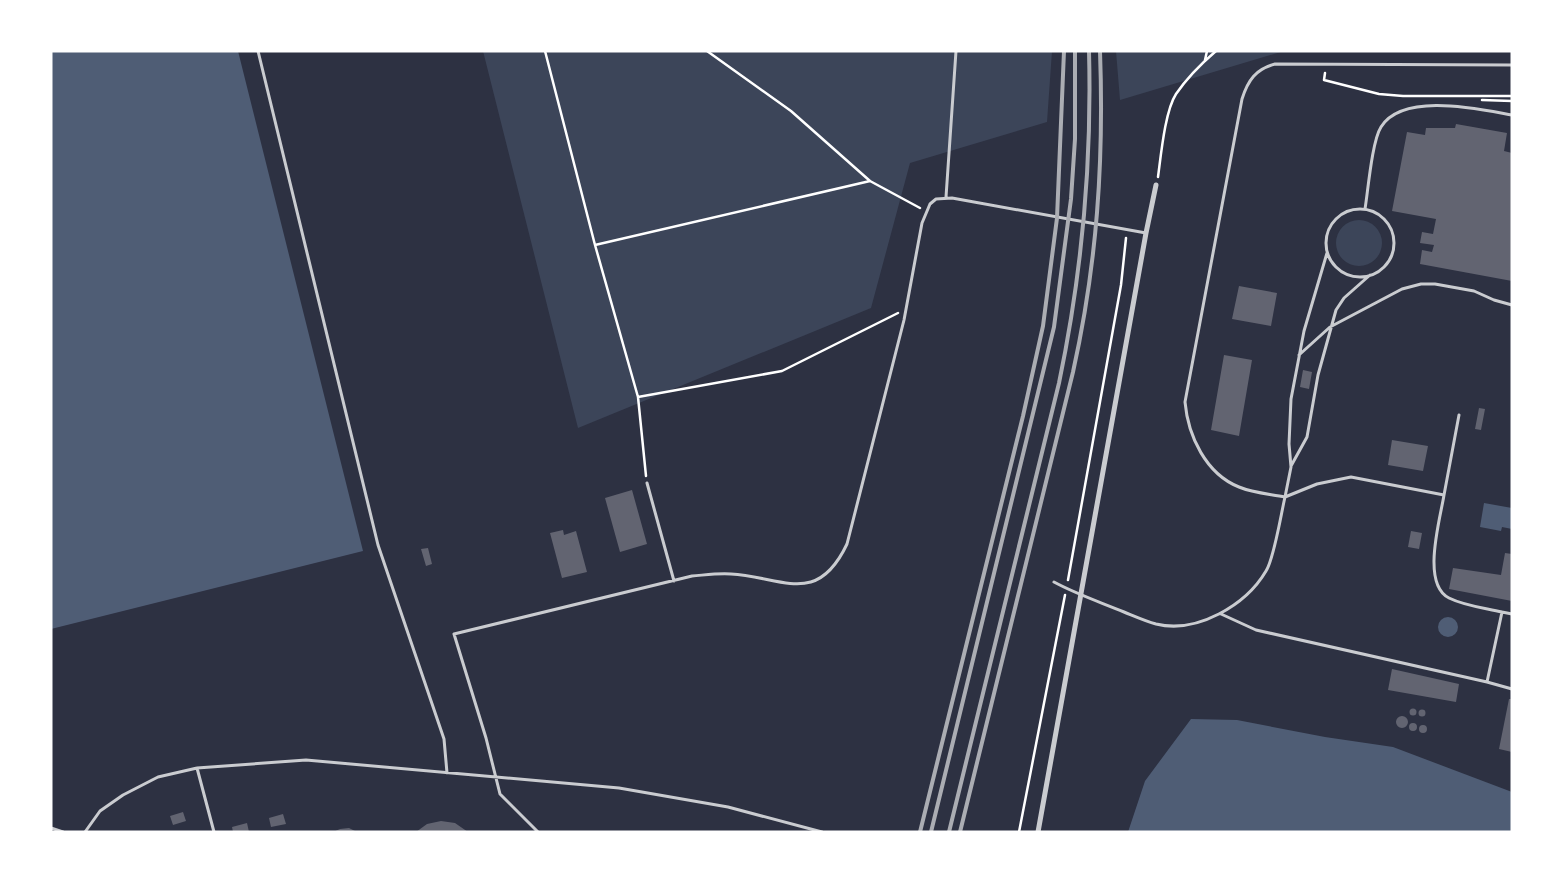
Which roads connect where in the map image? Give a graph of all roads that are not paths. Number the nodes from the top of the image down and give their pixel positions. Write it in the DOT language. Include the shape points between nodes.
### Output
graph roads {
  1 [pos="258,51"];
  2 [pos="956,51"];
  3 [pos="1512,65"];
  4 [pos="1512,115"];
  5 [pos="1156,185"];
  6 [pos="946,197"];
  7 [pos="1365,210"];
  8 [pos="1146,233"];
  9 [pos="1327,253"];
  10 [pos="1370,275"];
  11 [pos="1512,305"];
  12 [pos="1330,327"];
  13 [pos="1298,355"];
  14 [pos="1459,416"];
  15 [pos="1291,467"];
  16 [pos="647,483"];
  17 [pos="1444,495"];
  18 [pos="1285,497"];
  19 [pos="674,581"];
  20 [pos="1054,582"];
  21 [pos="1082,596"];
  22 [pos="1502,612"];
  23 [pos="1220,614"];
  24 [pos="1512,614"];
  25 [pos="1487,682"];
  26 [pos="1512,689"];
  27 [pos="197,768"];
  28 [pos="447,772"];
  29 [pos="494,777"];
  30 [pos="51,828"];
  31 [pos="63,832"];
  32 [pos="85,832"];
  33 [pos="214,832"];
  34 [pos="538,832"];
  35 [pos="822,832"];
  36 [pos="1038,832"];
  1 -- 28 [label="lane" via="378,544 444,740"];
  2 -- 6 [label="lane"];
  3 -- 18 [label="lane" via="1275,64 1258,71 1246,85 1185,402 1192,436 1213,469 1240,488"];
  4 -- 7 [label="lane" via="1420,105 1398,113 1381,127 1377,138"];
  5 -- 8 [label="street"];
  6 -- 8 [label="lane"];
  6 -- 19 [label="lane" via="936,199 926,211 906,309 855,518 847,544 832,569 810,582 796,584 732,574 700,575"];
  7 -- 9 [label="lane" via="1353,210 1334,221 1328,232"];
  7 -- 10 [label="lane" via="1376,213 1385,221 1393,242 1387,262"];
  8 -- 21 [label="street"];
  9 -- 10 [label="lane" via="1332,263 1344,273"];
  9 -- 13 [label="lane"];
  10 -- 12 [label="lane" via="1344,298"];
  11 -- 12 [label="lane" via="1474,291 1421,284 1402,290"];
  12 -- 13 [label="lane"];
  12 -- 15 [label="lane" via="1308,431"];
  13 -- 15 [label="lane" via="1289,418"];
  14 -- 17 [label="lane"];
  15 -- 18 [label="lane"];
  16 -- 19 [label="lane"];
  17 -- 18 [label="lane" via="1351,476 1317,484"];
  17 -- 22 [label="lane" via="1433,569 1439,589 1448,598"];
  18 -- 23 [label="lane" via="1268,570 1238,603"];
  19 -- 29 [label="lane" via="454,634 486,738"];
  20 -- 21 [label="lane"];
  21 -- 23 [label="lane" via="1157,625 1185,624"];
  21 -- 36 [label="street"];
  22 -- 24 [label="lane"];
  22 -- 25 [label="lane"];
  23 -- 25 [label="lane" via="1256,630"];
  25 -- 26 [label="lane"];
  27 -- 28 [label="lane" via="306,760"];
  27 -- 32 [label="lane" via="158,778 123,795 100,811"];
  27 -- 33 [label="lane"];
  28 -- 29 [label="lane"];
  29 -- 34 [label="lane" via="500,794"];
  29 -- 35 [label="lane" via="619,788 669,796 728,807"];
  30 -- 31 [label="lane"];
}
